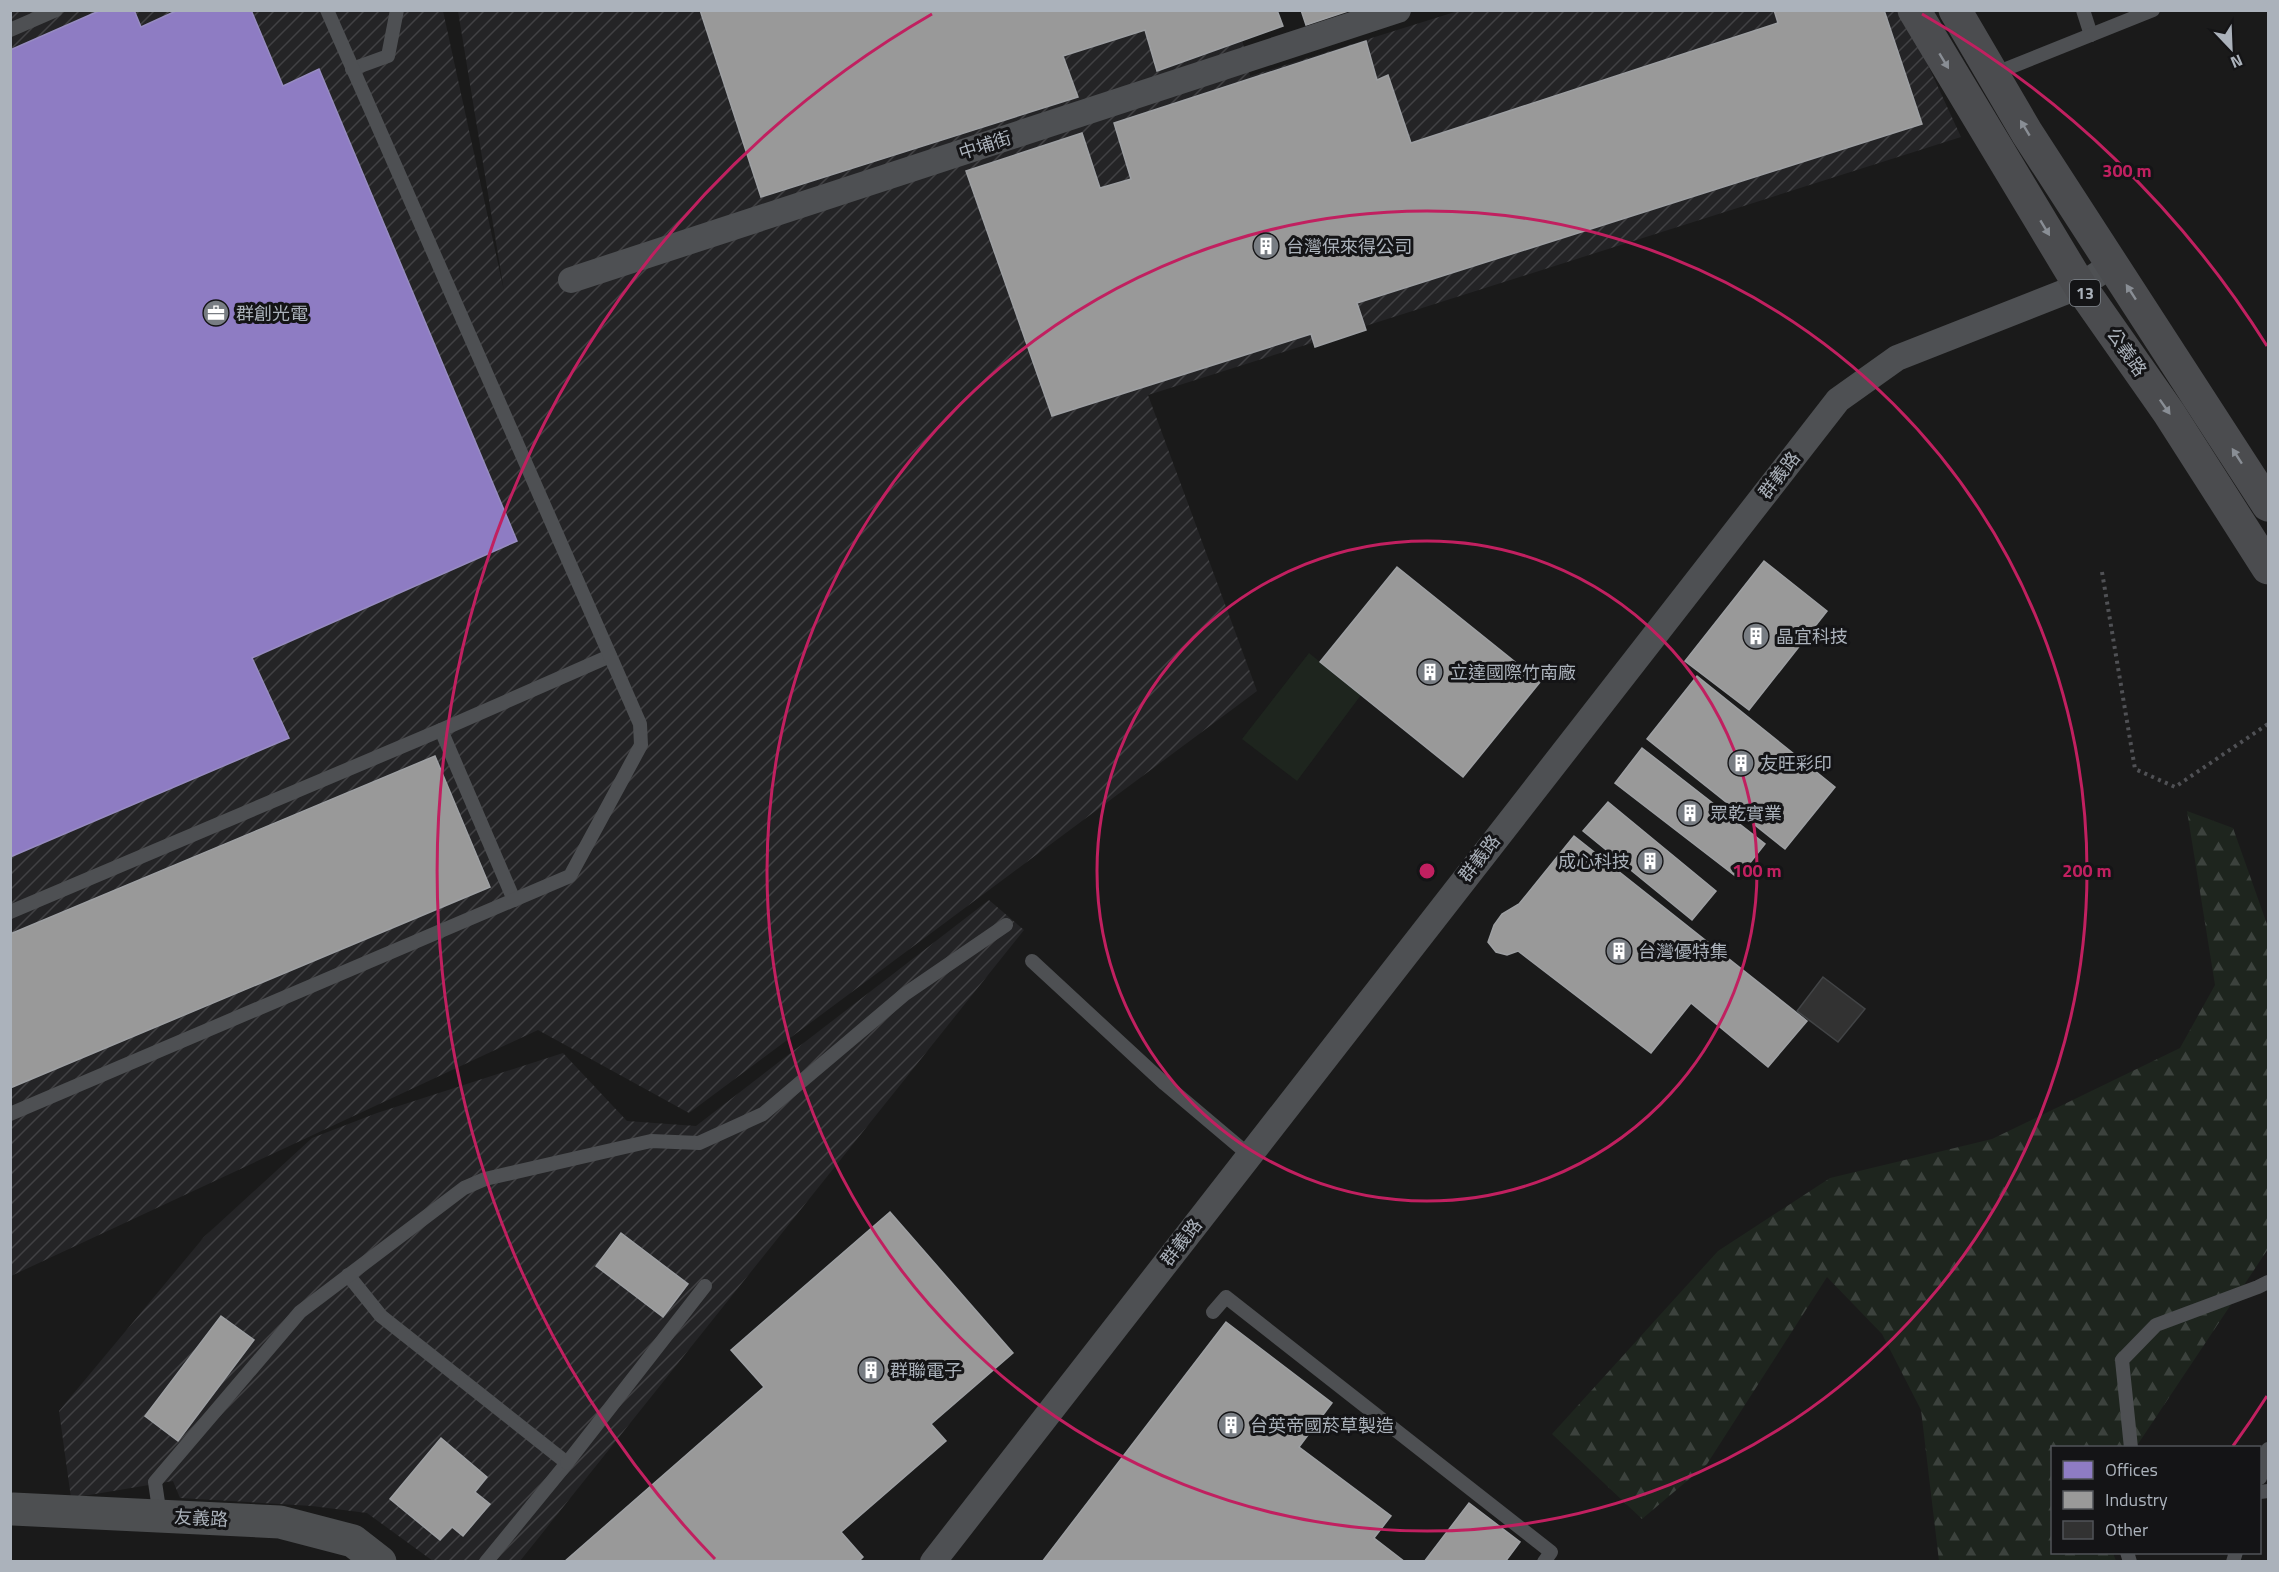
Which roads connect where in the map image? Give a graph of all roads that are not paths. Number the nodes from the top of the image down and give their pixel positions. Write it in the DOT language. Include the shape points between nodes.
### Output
graph roads {
  1 [pos="56,10"];
  2 [pos="327,10"];
  3 [pos="397,10"];
  4 [pos="1398,10"];
  5 [pos="1914,10"];
  6 [pos="1955,10"];
  7 [pos="2083,10"];
  8 [pos="2153,10"];
  9 [pos="10,30"];
  10 [pos="2091,35"];
  11 [pos="351,69"];
  12 [pos="1978,83"];
  13 [pos="2113,264"];
  14 [pos="571,280"];
  15 [pos="2080,286"];
  16 [pos="2268,505"];
  17 [pos="2268,568"];
  18 [pos="610,656"];
  19 [pos="441,730"];
  20 [pos="514,900"];
  21 [pos="10,912"];
  22 [pos="1006,925"];
  23 [pos="1032,961"];
  24 [pos="10,1114"];
  25 [pos="1249,1155"];
  26 [pos="348,1275"];
  27 [pos="2268,1282"];
  28 [pos="705,1286"];
  29 [pos="1213,1312"];
  30 [pos="2131,1446"];
  31 [pos="2268,1449"];
  32 [pos="567,1463"];
  33 [pos="2261,1472"];
  34 [pos="13,1509"];
  35 [pos="160,1516"];
  36 [pos="380,1562"];
  37 [pos="486,1562"];
  38 [pos="933,1562"];
  39 [pos="1544,1562"];
  1 -- 9 [label="lane"];
  2 -- 11 [label="lane"];
  3 -- 11 [label="lane" via="388,56"];
  4 -- 14 [label="street, 中埔街"];
  5 -- 12 [label="main road, 公義路 / 13, one-way"];
  6 -- 12 [label="main road, 公義路 / 13"];
  7 -- 10 [label="lane"];
  8 -- 10 [label="lane"];
  10 -- 12 [label="lane"];
  11 -- 18 [label="lane"];
  13 -- 12 [label="main road, 公義路 / 13, one-way" via="2027,133"];
  12 -- 15 [label="main road, 公義路 / 13, one-way"];
  13 -- 15 [label="street, 群義路"];
  16 -- 13 [label="main road, 公義路 / 13, one-way"];
  15 -- 17 [label="main road, 公義路 / 13, one-way" via="2169,413"];
  15 -- 25 [label="street, 群義路" via="1897,358 1838,400"];
  18 -- 19 [label="lane"];
  18 -- 20 [label="lane" via="640,724 641,745 570,876"];
  19 -- 20 [label="lane"];
  19 -- 21 [label="lane"];
  20 -- 24 [label="lane"];
  22 -- 26 [label="lane" via="905,993 763,1114 699,1143 651,1141 485,1179 464,1188"];
  23 -- 25 [label="lane" via="1165,1084"];
  25 -- 38 [label="street, 群義路"];
  26 -- 32 [label="lane" via="381,1316"];
  26 -- 35 [label="lane" via="300,1312 166,1467 155,1482"];
  27 -- 30 [label="lane" via="2156,1325 2122,1360"];
  28 -- 32 [label="lane"];
  29 -- 39 [label="lane" via="1226,1297 1551,1552"];
  31 -- 33 [label="lane"];
  32 -- 37 [label="lane"];
  34 -- 35 [label="street, 友義路"];
  35 -- 36 [label="street, 友義路" via="280,1522 353,1540"];
}
